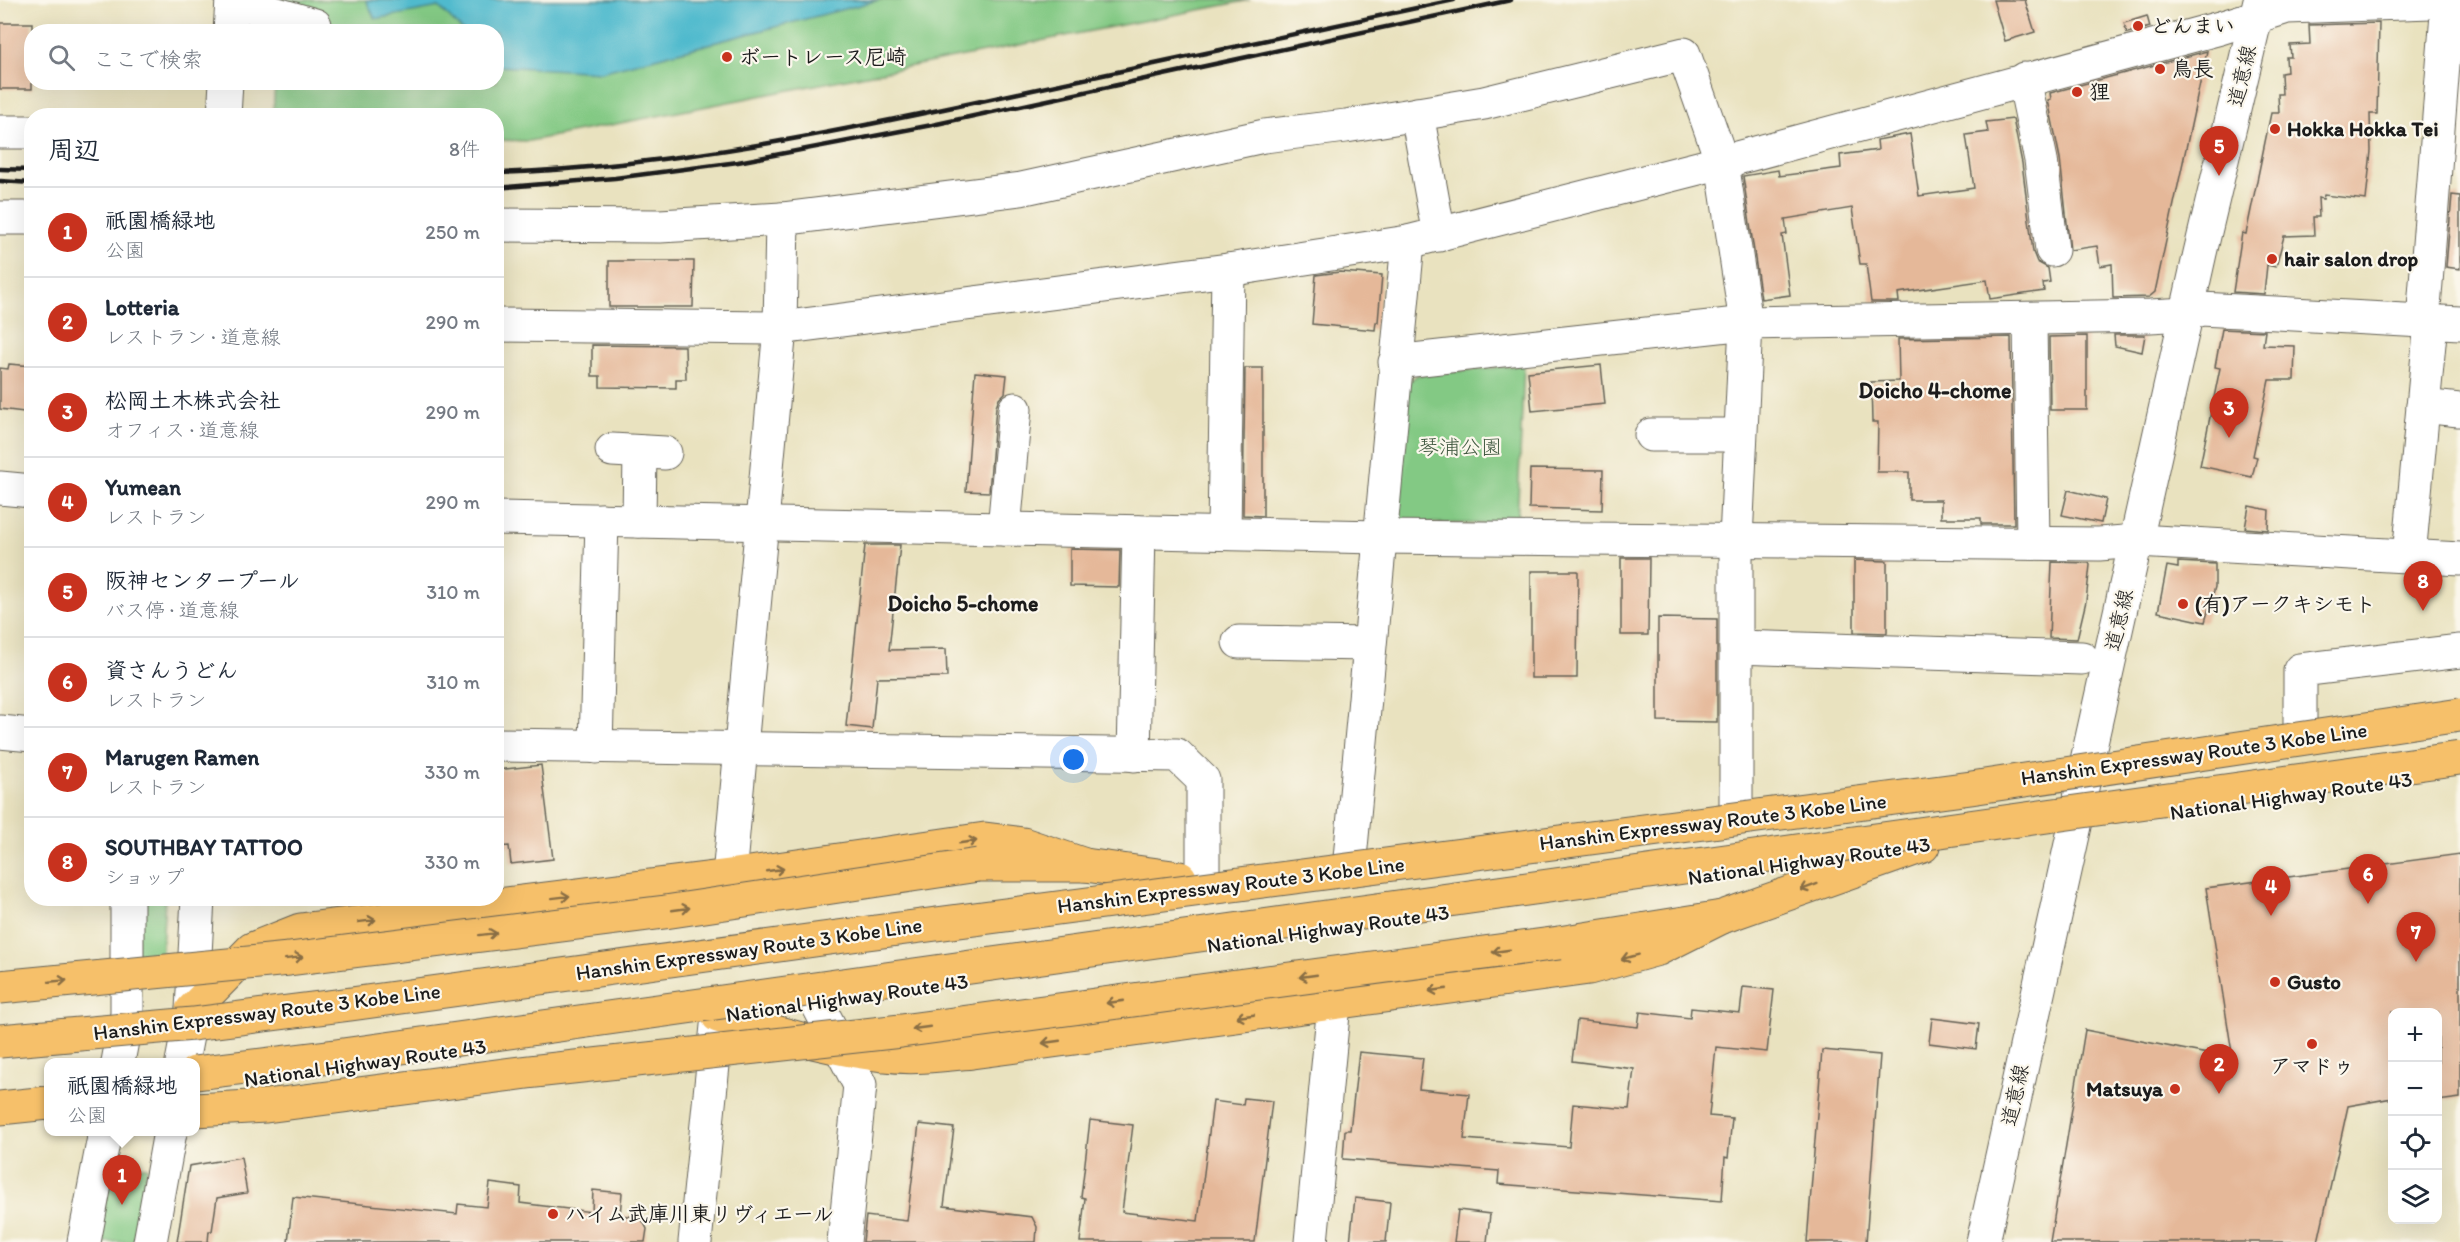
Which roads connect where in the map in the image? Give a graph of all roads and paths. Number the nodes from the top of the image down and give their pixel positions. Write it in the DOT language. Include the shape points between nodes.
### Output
graph roads {
  1 [pos="232,0"];
  2 [pos="2454,1"];
  3 [pos="2258,8"];
  4 [pos="230,24"];
  5 [pos="312,24"];
  6 [pos="2024,79"];
  7 [pos="226,90"];
  8 [pos="224,108"];
  9 [pos="1417,114"];
  10 [pos="0,132"];
  11 [pos="24,132"];
  12 [pos="1722,162"];
  13 [pos="24,218"];
  14 [pos="0,219"];
  15 [pos="782,219"];
  16 [pos="504,225"];
  17 [pos="1439,235"];
  18 [pos="1408,242"];
  19 [pos="2052,250"];
  20 [pos="1228,270"];
  21 [pos="2187,314"];
  22 [pos="2030,319"];
  23 [pos="2438,322"];
  24 [pos="1746,323"];
  25 [pos="504,325"];
  26 [pos="780,328"];
  27 [pos="1395,362"];
  28 [pos="2423,406"];
  29 [pos="1015,409"];
  30 [pos="2459,410"];
  31 [pos="1651,435"];
  32 [pos="1740,435"];
  33 [pos="639,452"];
  34 [pos="0,488"];
  35 [pos="24,490"];
  36 [pos="504,518"];
  37 [pos="602,520"];
  38 [pos="639,521"];
  39 [pos="761,524"];
  40 [pos="1004,529"];
  41 [pos="1139,532"];
  42 [pos="1224,533"];
  43 [pos="1380,537"];
  44 [pos="1736,540"];
  45 [pos="2138,541"];
  46 [pos="2033,543"];
  47 [pos="2409,556"];
  48 [pos="2460,559"];
  49 [pos="1239,642"];
  50 [pos="1369,644"];
  51 [pos="1736,647"];
  52 [pos="2460,651"];
  53 [pos="2082,658"];
  54 [pos="2460,703"];
  55 [pos="2460,715"];
  56 [pos="2300,726"];
  57 [pos="0,732"];
  58 [pos="24,734"];
  59 [pos="504,745"];
  60 [pos="596,747"];
  61 [pos="740,750"];
  62 [pos="1134,755"];
  63 [pos="2088,756"];
  64 [pos="2460,758"];
  65 [pos="2460,772"];
  66 [pos="1736,806"];
  67 [pos="2075,826"];
  68 [pos="1923,846"];
  69 [pos="1350,858"];
  70 [pos="1085,865"];
  71 [pos="729,876"];
  72 [pos="1192,876"];
  73 [pos="504,904"];
  74 [pos="127,906"];
  75 [pos="198,906"];
  76 [pos="491,906"];
  77 [pos="1722,917"];
  78 [pos="0,987"];
  79 [pos="817,1003"];
  80 [pos="1334,1004"];
  81 [pos="192,1010"];
  82 [pos="127,1014"];
  83 [pos="718,1016"];
  84 [pos="0,1029"];
  85 [pos="0,1041"];
  86 [pos="841,1048"];
  87 [pos="119,1058"];
  88 [pos="183,1058"];
  89 [pos="200,1072"];
  90 [pos="200,1084"];
  91 [pos="44,1091"];
  92 [pos="0,1096"];
  93 [pos="44,1103"];
  94 [pos="0,1108"];
  95 [pos="200,1110"];
  96 [pos="44,1120"];
  97 [pos="0,1124"];
  98 [pos="104,1136"];
  99 [pos="169,1136"];
  100 [pos="84,1242"];
  101 [pos="150,1242"];
  102 [pos="695,1242"];
  103 [pos="844,1242"];
  104 [pos="1311,1242"];
  105 [pos="1983,1242"];
  1 -- 4 [label="street"];
  1 -- 5 [label="street"];
  2 -- 3 [label="street"];
  2 -- 23 [label="street"];
  3 -- 6 [label="street" via="2220,28"];
  3 -- 21 [label="street, 道意線"];
  6 -- 12 [label="street"];
  6 -- 19 [label="street" via="2041,160"];
  7 -- 8 [label="street"];
  9 -- 12 [label="street" via="1484,103 1684,54"];
  9 -- 15 [label="street" via="1264,136 1021,189"];
  9 -- 17 [label="street"];
  10 -- 11 [label="street"];
  12 -- 17 [label="street"];
  12 -- 24 [label="street"];
  13 -- 14 [label="street"];
  15 -- 16 [label="street" via="660,226"];
  15 -- 26 [label="street"];
  17 -- 18 [label="street"];
  18 -- 20 [label="street"];
  18 -- 27 [label="street"];
  20 -- 26 [label="street"];
  20 -- 42 [label="street"];
  21 -- 22 [label="street"];
  21 -- 23 [label="street" via="2201,309"];
  21 -- 45 [label="street, 道意線"];
  22 -- 24 [label="street"];
  22 -- 46 [label="street"];
  23 -- 28 [label="street"];
  24 -- 27 [label="street"];
  24 -- 32 [label="street"];
  25 -- 26 [label="street"];
  26 -- 39 [label="street"];
  27 -- 43 [label="street"];
  28 -- 30 [label="street"];
  28 -- 47 [label="street"];
  29 -- 40 [label="street"];
  31 -- 32 [label="street"];
  32 -- 44 [label="street"];
  33 -- 38 [label="street"];
  34 -- 35 [label="street"];
  36 -- 37 [label="street"];
  37 -- 38 [label="street"];
  37 -- 60 [label="street"];
  38 -- 39 [label="street"];
  39 -- 40 [label="street"];
  39 -- 61 [label="street"];
  40 -- 41 [label="street"];
  41 -- 42 [label="street"];
  41 -- 62 [label="street"];
  42 -- 43 [label="street"];
  43 -- 44 [label="street"];
  43 -- 50 [label="street"];
  44 -- 46 [label="street"];
  44 -- 51 [label="street"];
  45 -- 46 [label="street"];
  45 -- 47 [label="street"];
  45 -- 63 [label="street, 道意線"];
  47 -- 48 [label="street"];
  49 -- 50 [label="street"];
  50 -- 69 [label="street"];
  51 -- 53 [label="street"];
  51 -- 66 [label="street"];
  52 -- 56 [label="street" via="2300,670"];
  54 -- 56 [label="highway"];
  55 -- 85 [label="highway, Hanshin Expressway Route 3 Kobe Line, bridge" via="1959,789 351,1004 193,1024"];
  56 -- 63 [label="highway"];
  57 -- 58 [label="street"];
  59 -- 60 [label="street"];
  60 -- 61 [label="street"];
  61 -- 62 [label="street"];
  61 -- 71 [label="street"];
  62 -- 72 [label="street" via="1177,755 1203,780"];
  63 -- 66 [label="highway"];
  63 -- 67 [label="street, 道意線"];
  64 -- 89 [label="highway, Hanshin Expressway Route 3 Kobe Line, bridge"];
  65 -- 67 [label="highway, National Highway Route 43"];
  66 -- 69 [label="highway"];
  67 -- 68 [label="highway, National Highway Route 43"];
  67 -- 105 [label="street, 道意線"];
  68 -- 77 [label="highway, one-way"];
  68 -- 79 [label="highway, National Highway Route 43"];
  69 -- 72 [label="highway"];
  71 -- 70 [label="highway, one-way" via="985,839 1023,844"];
  70 -- 72 [label="highway"];
  78 -- 70 [label="highway, one-way, bridge" via="301,958 665,912 978,865"];
  73 -- 71 [label="highway, one-way"];
  72 -- 81 [label="highway" via="543,968"];
  74 -- 82 [label="street"];
  75 -- 81 [label="street"];
  81 -- 76 [label="highway, one-way" via="252,948 300,930"];
  77 -- 80 [label="highway, one-way" via="1658,949 1589,968"];
  77 -- 95 [label="highway, one-way, bridge" via="1559,943 901,1031 528,1072 266,1106"];
  79 -- 83 [label="highway, National Highway Route 43"];
  79 -- 86 [label="street"];
  80 -- 86 [label="highway, one-way" via="972,1052 886,1056"];
  80 -- 104 [label="street"];
  81 -- 82 [label="highway"];
  81 -- 88 [label="street"];
  82 -- 84 [label="highway"];
  82 -- 87 [label="street"];
  83 -- 86 [label="highway"];
  83 -- 90 [label="highway, National Highway Route 43"];
  83 -- 102 [label="street"];
  86 -- 103 [label="street" via="860,1085"];
  91 -- 92 [label="highway"];
  93 -- 94 [label="highway"];
  96 -- 97 [label="highway"];
  98 -- 100 [label="street"];
  99 -- 101 [label="street"];
}
